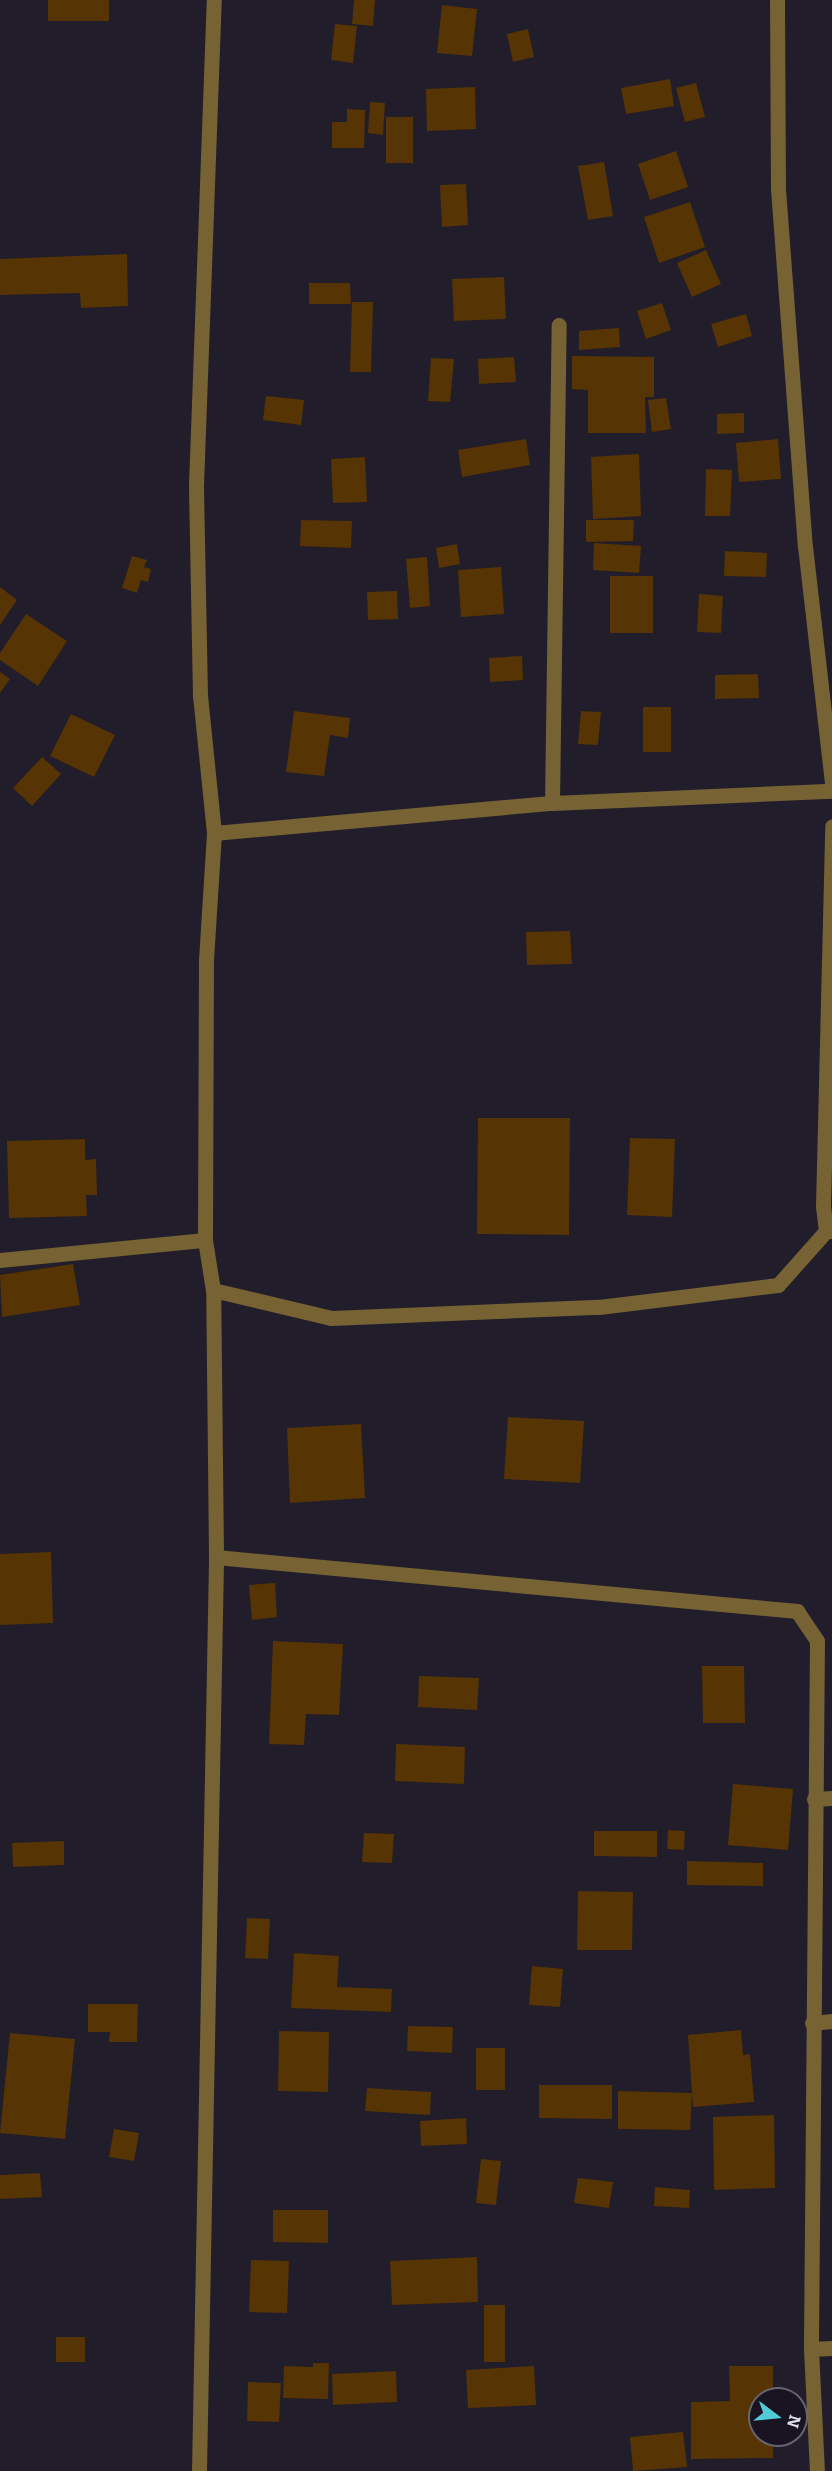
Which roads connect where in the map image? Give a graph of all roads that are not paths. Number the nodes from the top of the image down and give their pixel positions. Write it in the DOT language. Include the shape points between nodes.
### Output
graph roads {
  1 [pos="214,0"];
  2 [pos="777,0"];
  3 [pos="559,325"];
  4 [pos="832,783"];
  5 [pos="832,791"];
  6 [pos="552,803"];
  7 [pos="832,826"];
  8 [pos="214,833"];
  9 [pos="829,1231"];
  10 [pos="205,1240"];
  11 [pos="0,1260"];
  12 [pos="213,1290"];
  13 [pos="216,1557"];
  14 [pos="832,1798"];
  15 [pos="814,1799"];
  16 [pos="832,2021"];
  17 [pos="812,2023"];
  18 [pos="832,2348"];
  19 [pos="811,2349"];
  20 [pos="199,2471"];
  21 [pos="817,2471"];
  1 -- 8 [label="street" via="196,485 200,696"];
  2 -- 4 [label="street" via="778,189 805,546"];
  3 -- 6 [label="street"];
  5 -- 6 [label="street"];
  6 -- 8 [label="street"];
  7 -- 9 [label="street" via="823,1206"];
  8 -- 10 [label="street" via="206,960"];
  9 -- 12 [label="street" via="778,1285 599,1307 331,1318"];
  10 -- 11 [label="street"];
  10 -- 12 [label="street"];
  12 -- 13 [label="street"];
  13 -- 15 [label="street" via="797,1611 817,1641"];
  13 -- 20 [label="street"];
  14 -- 15 [label="street"];
  15 -- 17 [label="street"];
  16 -- 17 [label="street"];
  17 -- 19 [label="street"];
  18 -- 19 [label="street"];
  19 -- 21 [label="street"];
}
